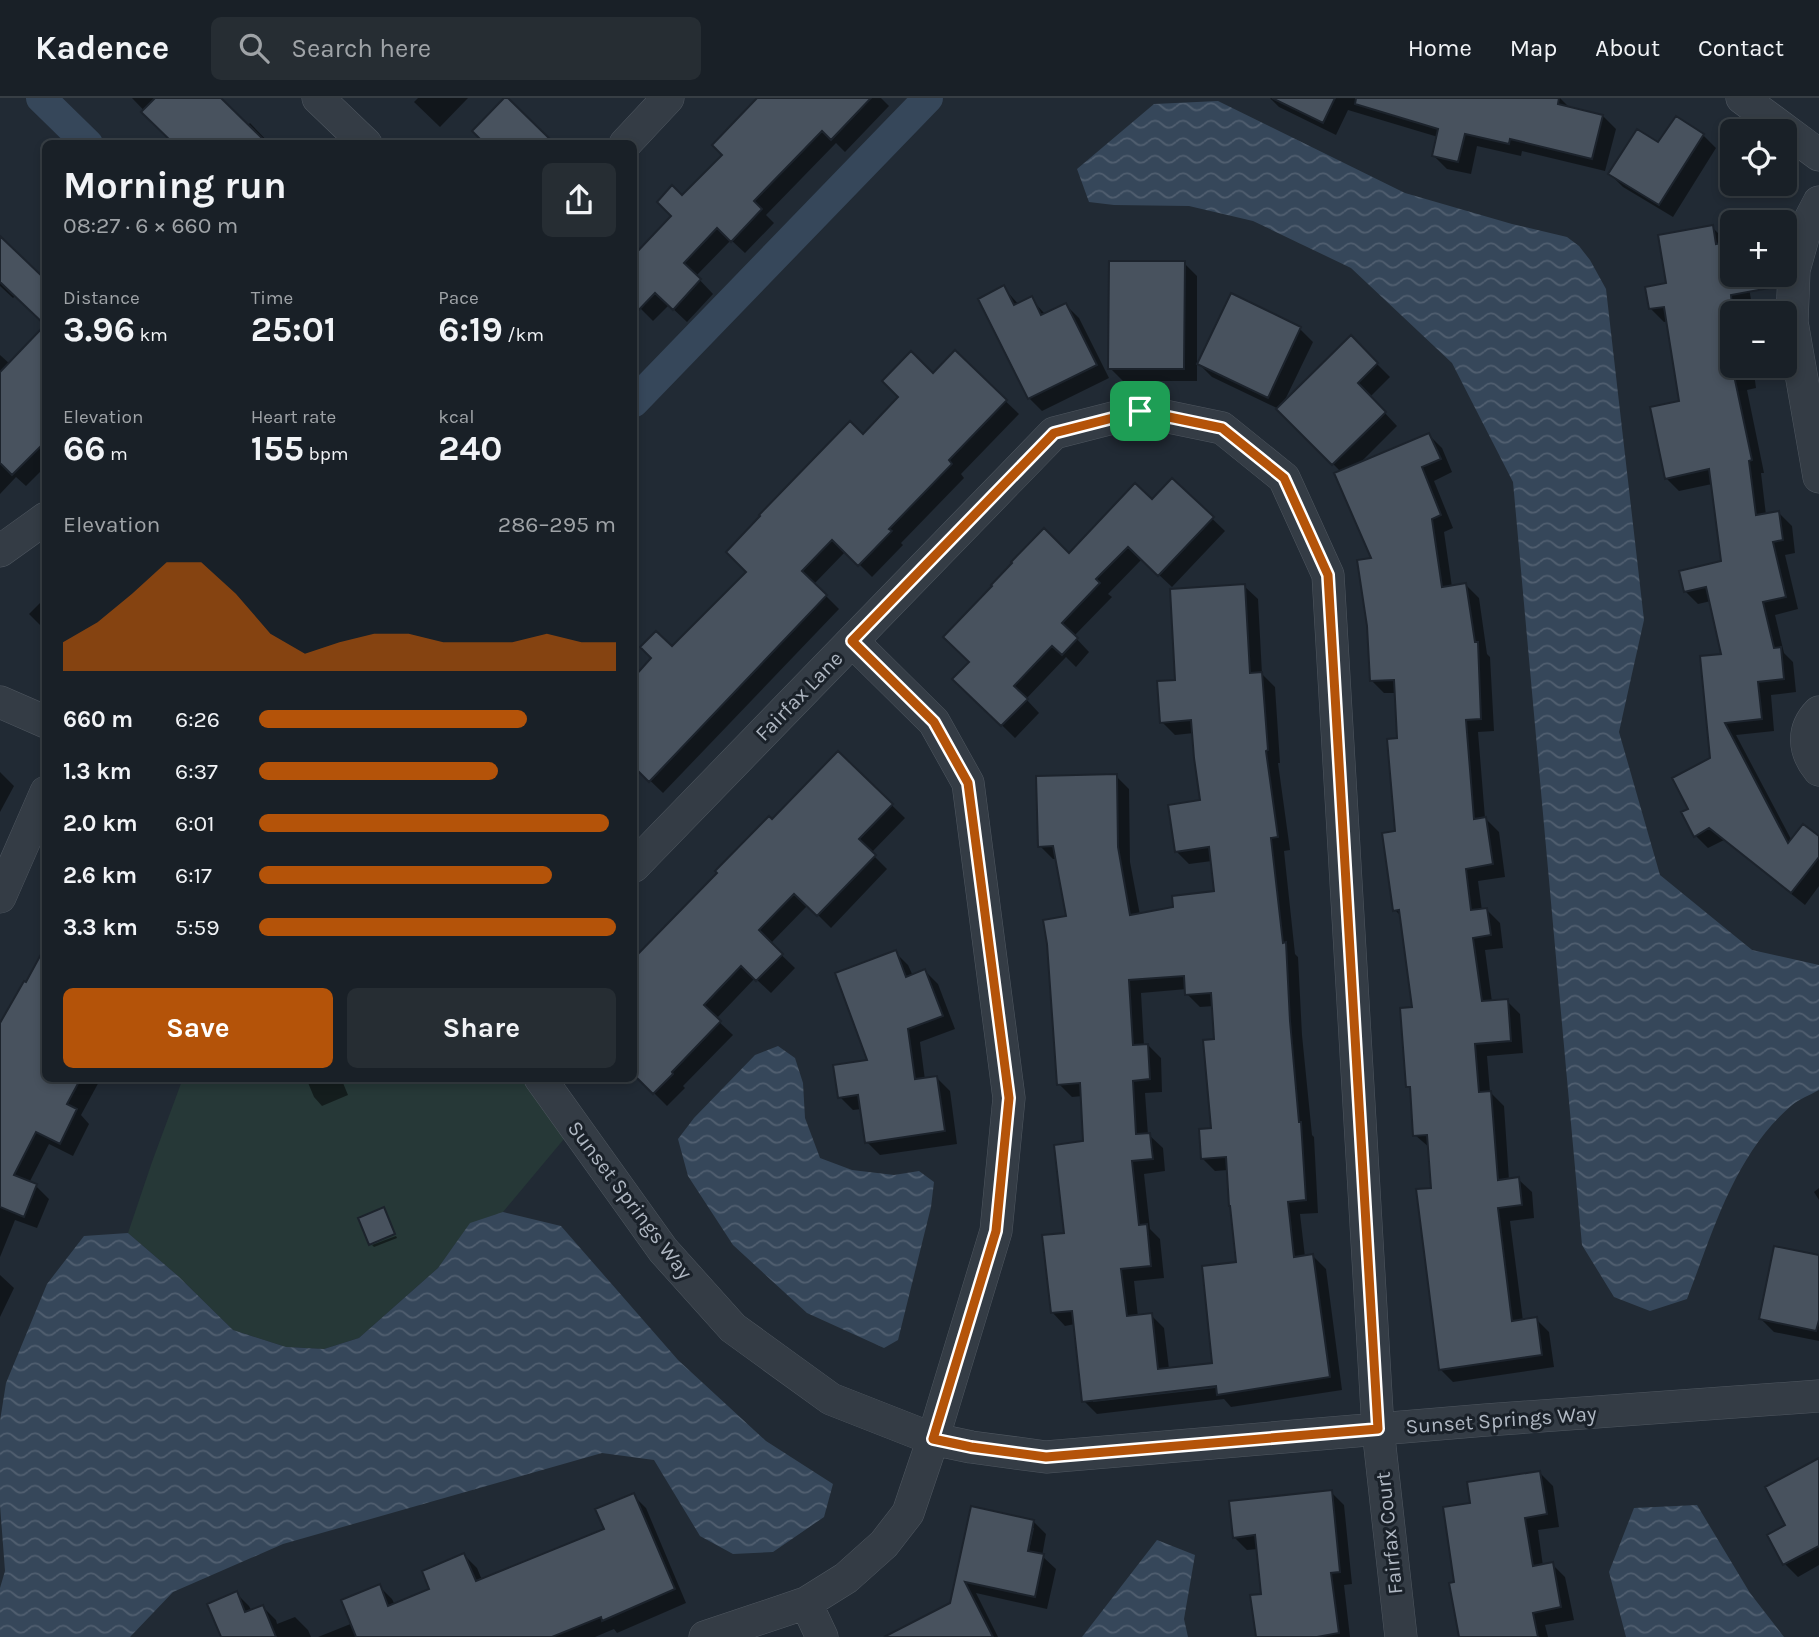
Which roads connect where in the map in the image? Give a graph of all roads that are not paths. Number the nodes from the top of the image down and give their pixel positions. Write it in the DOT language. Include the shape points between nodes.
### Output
graph roads {
  1 [pos="318,98"];
  2 [pos="668,98"];
  3 [pos="1742,98"];
  4 [pos="362,140"];
  5 [pos="629,140"];
  6 [pos="1819,155"];
  7 [pos="1819,202"];
  8 [pos="1819,477"];
  9 [pos="42,521"];
  10 [pos="0,551"];
  11 [pos="852,641"];
  12 [pos="0,702"];
  13 [pos="1819,712"];
  14 [pos="42,720"];
  15 [pos="1819,770"];
  16 [pos="42,801"];
  17 [pos="637,863"];
  18 [pos="0,897"];
  19 [pos="543,1082"];
  20 [pos="1819,1396"];
  21 [pos="1378,1429"];
  22 [pos="933,1439"];
  23 [pos="806,1603"];
  24 [pos="705,1637"];
  25 [pos="821,1637"];
  26 [pos="1401,1637"];
  1 -- 4 [label="street"];
  2 -- 5 [label="street"];
  3 -- 6 [label="street"];
  7 -- 8 [label="street" via="1806,227 1794,270 1792,322"];
  9 -- 10 [label="street"];
  11 -- 17 [label="street, Fairfax Lane"];
  11 -- 21 [label="street, Fairfax Lane" via="1054,433 1140,411 1222,428 1284,478 1328,575"];
  11 -- 22 [label="street" via="934,722 968,783 1009,1098 996,1231"];
  12 -- 14 [label="street"];
  13 -- 15 [label="street" via="1806,738 1807,750"];
  16 -- 18 [label="street"];
  19 -- 22 [label="street, Sunset Springs Way" via="663,1250 733,1328 831,1399"];
  20 -- 21 [label="street, Sunset Springs Way"];
  21 -- 22 [label="street, Sunset Springs Way" via="1046,1457"];
  21 -- 26 [label="street, Fairfax Court"];
  22 -- 23 [label="street" via="908,1513 884,1544 846,1578"];
  23 -- 24 [label="street"];
  23 -- 25 [label="street"];
}
